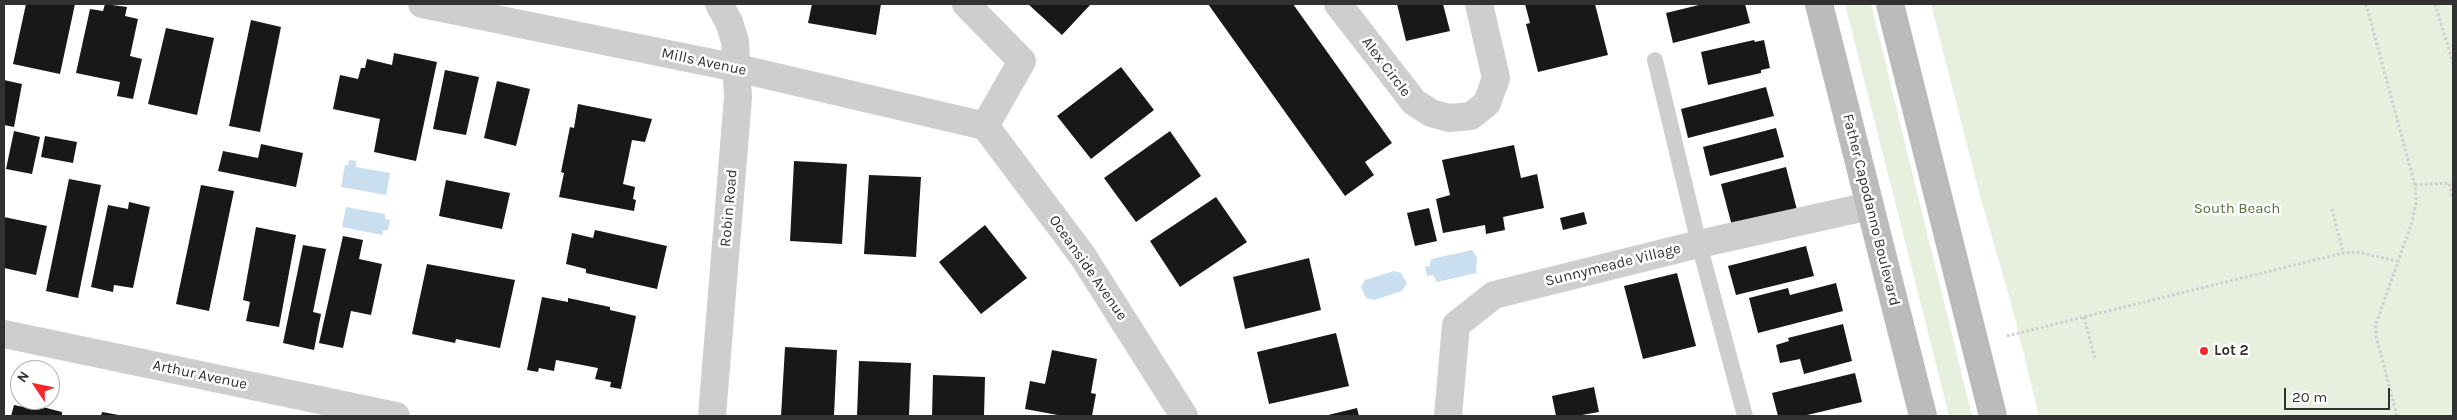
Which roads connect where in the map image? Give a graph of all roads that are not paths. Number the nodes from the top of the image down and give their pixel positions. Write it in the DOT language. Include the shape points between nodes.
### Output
graph roads {
  1 [pos="422,4"];
  2 [pos="719,4"];
  3 [pos="966,4"];
  4 [pos="1338,4"];
  5 [pos="1480,4"];
  6 [pos="1819,4"];
  7 [pos="1890,4"];
  8 [pos="1655,60"];
  9 [pos="737,68"];
  10 [pos="985,126"];
  11 [pos="1870,206"];
  12 [pos="1699,244"];
  13 [pos="4,334"];
  14 [pos="396,416"];
  15 [pos="712,416"];
  16 [pos="1184,416"];
  17 [pos="1448,416"];
  18 [pos="1745,416"];
  19 [pos="1923,416"];
  20 [pos="1993,416"];
  1 -- 9 [label="street, Mills Avenue"];
  2 -- 9 [label="street, Robin Road" via="731,28"];
  3 -- 10 [label="street" via="1022,60"];
  4 -- 5 [label="street, Alex Circle" via="1414,102 1431,113 1449,118 1471,116 1487,102 1496,78"];
  6 -- 11 [label="main road, Father Capodanno Boulevard"];
  7 -- 20 [label="main road"];
  8 -- 12 [label="lane"];
  9 -- 10 [label="street, Mills Avenue"];
  9 -- 15 [label="street, Robin Road" via="738,97"];
  10 -- 16 [label="street, Oceanside Avenue" via="1082,255"];
  11 -- 12 [label="street, Sunnymeade Village"];
  11 -- 19 [label="main road, Father Capodanno Boulevard"];
  12 -- 17 [label="street, Sunnymeade Village" via="1494,295 1456,325"];
  12 -- 18 [label="lane"];
  13 -- 14 [label="street, Arthur Avenue"];
}
